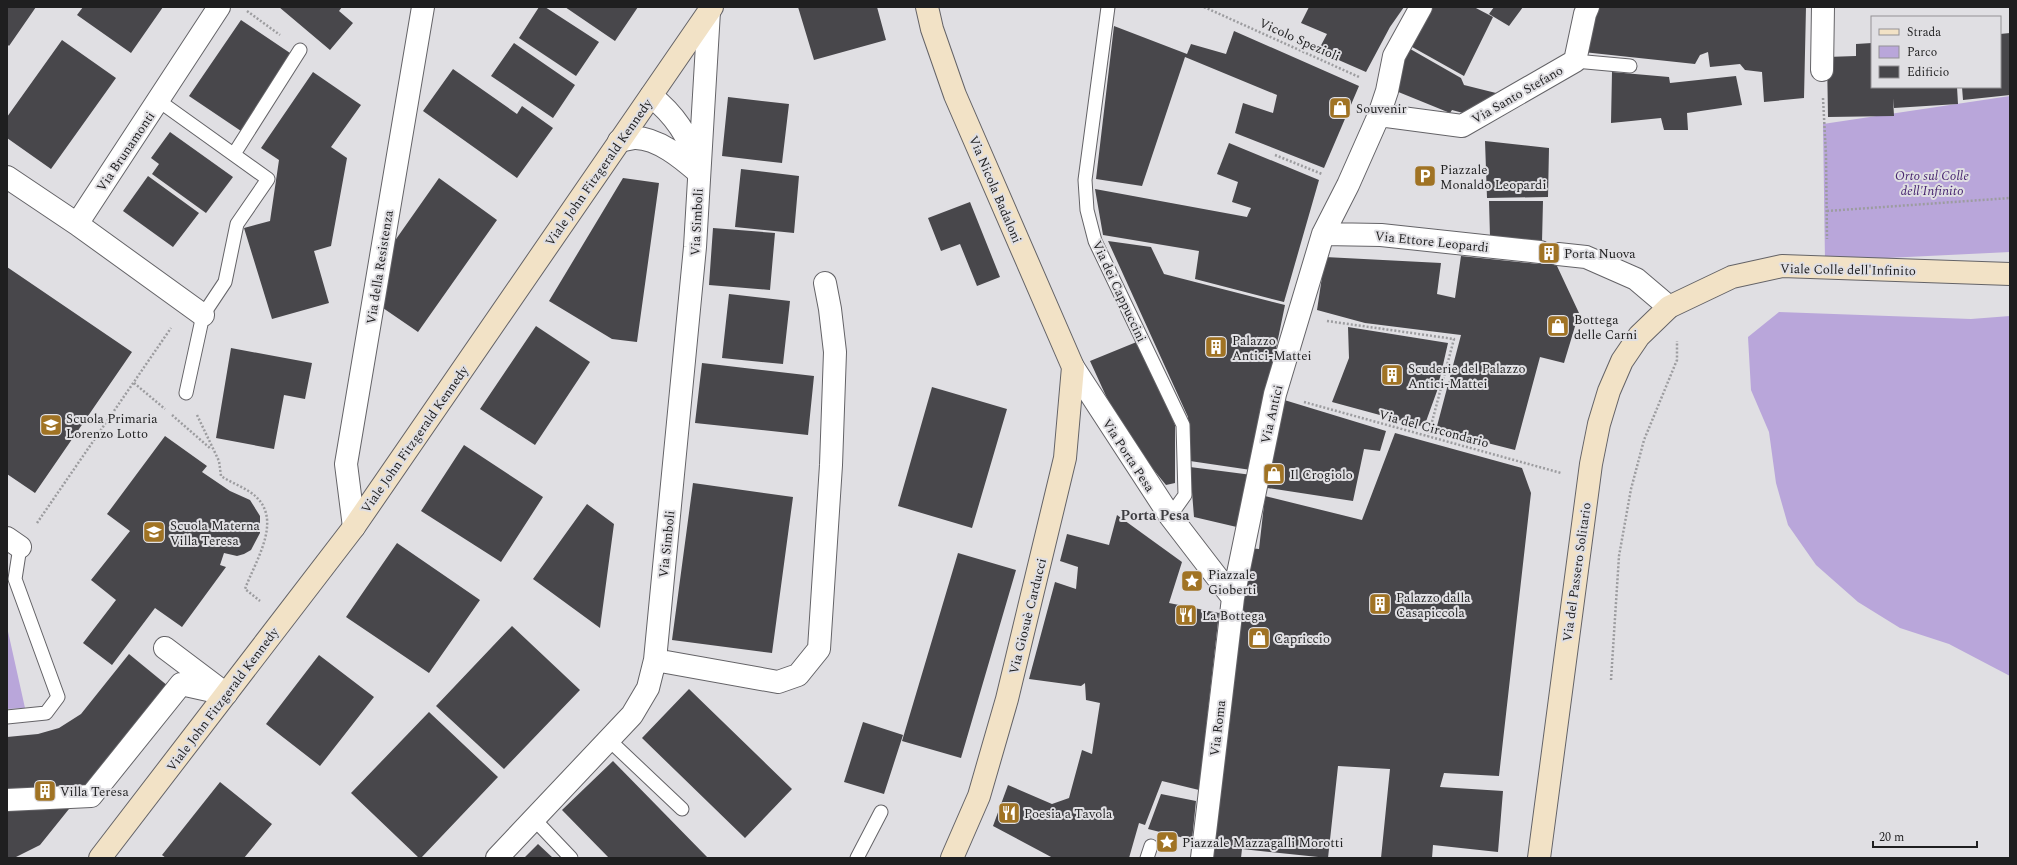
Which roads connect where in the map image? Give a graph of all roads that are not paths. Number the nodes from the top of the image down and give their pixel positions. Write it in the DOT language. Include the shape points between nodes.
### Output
graph roads {
  1 [pos="219,7"];
  2 [pos="423,7"];
  3 [pos="927,7"];
  4 [pos="1108,7"];
  5 [pos="1421,7"];
  6 [pos="1588,7"];
  7 [pos="1824,7"];
  8 [pos="710,9"];
  9 [pos="300,50"];
  10 [pos="676,59"];
  11 [pos="1575,61"];
  12 [pos="1630,66"];
  13 [pos="1822,70"];
  14 [pos="704,86"];
  15 [pos="651,96"];
  16 [pos="159,101"];
  17 [pos="1379,115"];
  18 [pos="619,141"];
  19 [pos="234,154"];
  20 [pos="699,173"];
  21 [pos="7,177"];
  22 [pos="77,224"];
  23 [pos="1323,234"];
  24 [pos="2010,274"];
  25 [pos="825,283"];
  26 [pos="1669,307"];
  27 [pos="195,309"];
  28 [pos="1072,367"];
  29 [pos="186,393"];
  30 [pos="1170,516"];
  31 [pos="354,527"];
  32 [pos="14,543"];
  33 [pos="1233,598"];
  34 [pos="165,648"];
  35 [pos="655,660"];
  36 [pos="226,694"];
  37 [pos="7,717"];
  38 [pos="608,739"];
  39 [pos="7,800"];
  40 [pos="682,809"];
  41 [pos="881,812"];
  42 [pos="533,818"];
  43 [pos="100,858"];
  44 [pos="497,858"];
  45 [pos="571,858"];
  46 [pos="858,858"];
  47 [pos="952,858"];
  48 [pos="1202,858"];
  49 [pos="1539,858"];
  1 -- 16 [label="street, Via Brunamonti"];
  2 -- 31 [label="street, Via della Resistenza" via="346,464"];
  3 -- 28 [label="street, Via Nicola Badaloni" via="955,95"];
  4 -- 30 [label="lane, Via dei Cappuccini" via="1085,180 1087,210 1095,241 1183,425 1185,495"];
  5 -- 17 [label="street" via="1394,56"];
  6 -- 11 [label="street, Via Santo Stefano"];
  7 -- 13 [label="street"];
  8 -- 10 [label="street, Viale John Fitzgerald Kennedy"];
  8 -- 14 [label="street, Via Simboli"];
  9 -- 19 [label="lane"];
  10 -- 14 [label="street" via="693,68"];
  10 -- 15 [label="street, Viale John Fitzgerald Kennedy"];
  11 -- 12 [label="lane"];
  11 -- 17 [label="street, Via Santo Stefano" via="1462,126"];
  14 -- 20 [label="street, Via Simboli"];
  15 -- 18 [label="street, Viale John Fitzgerald Kennedy"];
  15 -- 20 [label="street, Via Simboli" via="667,108 681,126 693,151"];
  16 -- 19 [label="lane"];
  16 -- 22 [label="street, Via Brunamonti"];
  17 -- 23 [label="street"];
  18 -- 20 [label="street, Via Simboli" via="636,138 655,143 674,152"];
  18 -- 31 [label="street, Viale John Fitzgerald Kennedy"];
  19 -- 27 [label="lane" via="268,179 237,224 225,282"];
  20 -- 35 [label="street, Via Simboli" via="694,255"];
  21 -- 22 [label="street"];
  22 -- 27 [label="street"];
  23 -- 26 [label="street, Via Ettore Leopardi" via="1381,235 1586,257 1636,279"];
  23 -- 33 [label="street, Via Antici" via="1275,394"];
  24 -- 26 [label="street, Viale Colle dell'Infinito" via="1782,266 1732,277"];
  25 -- 35 [label="street" via="835,352 831,465 819,649 798,675 778,682"];
  26 -- 49 [label="street, Via del Passero Solitario" via="1639,336 1622,362 1609,391 1599,424 1589,480"];
  27 -- 29 [label="lane"];
  28 -- 30 [label="street, Via Porta Pesa"];
  28 -- 47 [label="street, Via Giosuè Carducci" via="1065,458 1009,691 979,796"];
  30 -- 33 [label="street, Via Porta Pesa"];
  31 -- 36 [label="street, Viale John Fitzgerald Kennedy"];
  32 -- 37 [label="lane" via="16,579 58,697 46,713"];
  33 -- 48 [label="street, Via Roma"];
  34 -- 36 [label="street"];
  35 -- 38 [label="street, Via Simboli" via="648,688 632,715"];
  36 -- 39 [label="street" via="181,684 91,796"];
  36 -- 43 [label="street, Viale John Fitzgerald Kennedy"];
  38 -- 40 [label="lane"];
  38 -- 42 [label="street, Via Simboli"];
  41 -- 46 [label="lane"];
  42 -- 44 [label="street, Via Simboli"];
  42 -- 45 [label="lane"];
}
